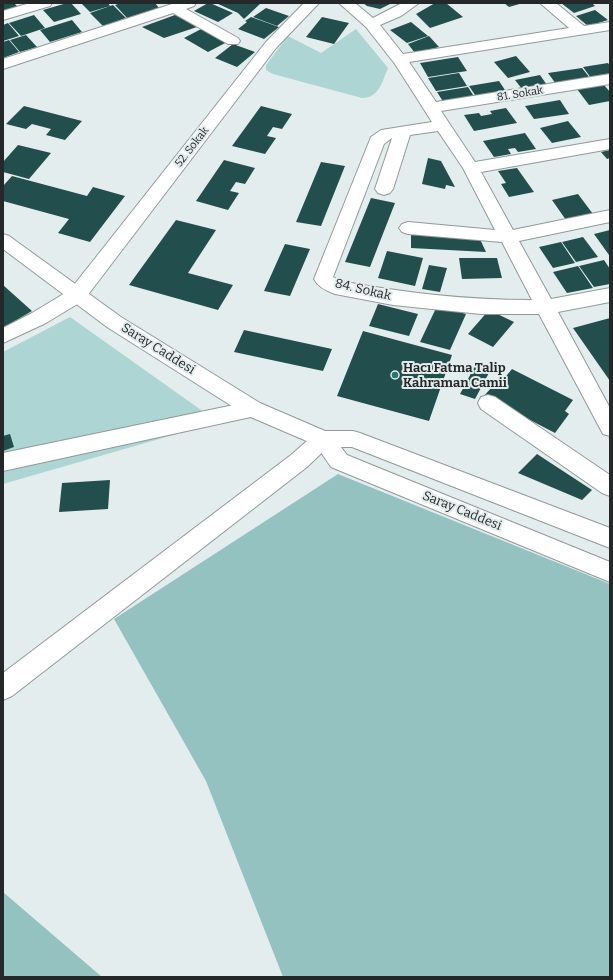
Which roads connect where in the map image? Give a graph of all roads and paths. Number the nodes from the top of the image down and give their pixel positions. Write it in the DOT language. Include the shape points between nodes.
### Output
graph roads {
  1 [pos="45,3"];
  2 [pos="189,3"];
  3 [pos="312,3"];
  4 [pos="346,3"];
  5 [pos="412,3"];
  6 [pos="547,3"];
  7 [pos="174,8"];
  8 [pos="3,16"];
  9 [pos="371,24"];
  10 [pos="610,26"];
  11 [pos="580,30"];
  12 [pos="233,41"];
  13 [pos="399,59"];
  14 [pos="3,64"];
  15 [pos="610,80"];
  16 [pos="430,108"];
  17 [pos="442,126"];
  18 [pos="403,131"];
  19 [pos="610,144"];
  20 [pos="471,168"];
  21 [pos="384,189"];
  22 [pos="610,216"];
  23 [pos="408,228"];
  24 [pos="509,237"];
  25 [pos="3,240"];
  26 [pos="76,295"];
  27 [pos="610,295"];
  28 [pos="547,307"];
  29 [pos="3,336"];
  30 [pos="488,403"];
  31 [pos="253,409"];
  32 [pos="610,428"];
  33 [pos="324,439"];
  34 [pos="3,462"];
  35 [pos="610,487"];
  36 [pos="610,538"];
  37 [pos="610,572"];
  38 [pos="3,688"];
  1 -- 8 [label="street"];
  2 -- 7 [label="street"];
  3 -- 26 [label="street, 52. Sokak" via="271,45"];
  4 -- 9 [label="street"];
  5 -- 9 [label="street"];
  6 -- 11 [label="street"];
  7 -- 12 [label="street"];
  7 -- 14 [label="street"];
  9 -- 13 [label="street"];
  10 -- 11 [label="street"];
  11 -- 13 [label="street"];
  13 -- 16 [label="street"];
  15 -- 16 [label="street, 81. Sokak"];
  16 -- 17 [label="street"];
  17 -- 18 [label="street, 84. Sokak"];
  17 -- 20 [label="street"];
  18 -- 21 [label="street"];
  18 -- 28 [label="street, 84. Sokak" via="387,134 377,141 323,279 335,286 393,298 481,307"];
  19 -- 20 [label="street"];
  20 -- 24 [label="street"];
  22 -- 24 [label="street"];
  23 -- 24 [label="street"];
  24 -- 28 [label="street"];
  25 -- 26 [label="street, Saray Caddesi"];
  26 -- 29 [label="street"];
  26 -- 31 [label="street, Saray Caddesi" via="114,322"];
  27 -- 28 [label="street"];
  28 -- 32 [label="street"];
  30 -- 35 [label="street"];
  31 -- 33 [label="street, Saray Caddesi"];
  31 -- 34 [label="street"];
  33 -- 36 [label="street, Saray Caddesi" via="353,439"];
  33 -- 37 [label="street, Saray Caddesi" via="339,461"];
  33 -- 38 [label="street" via="299,461"];
}
